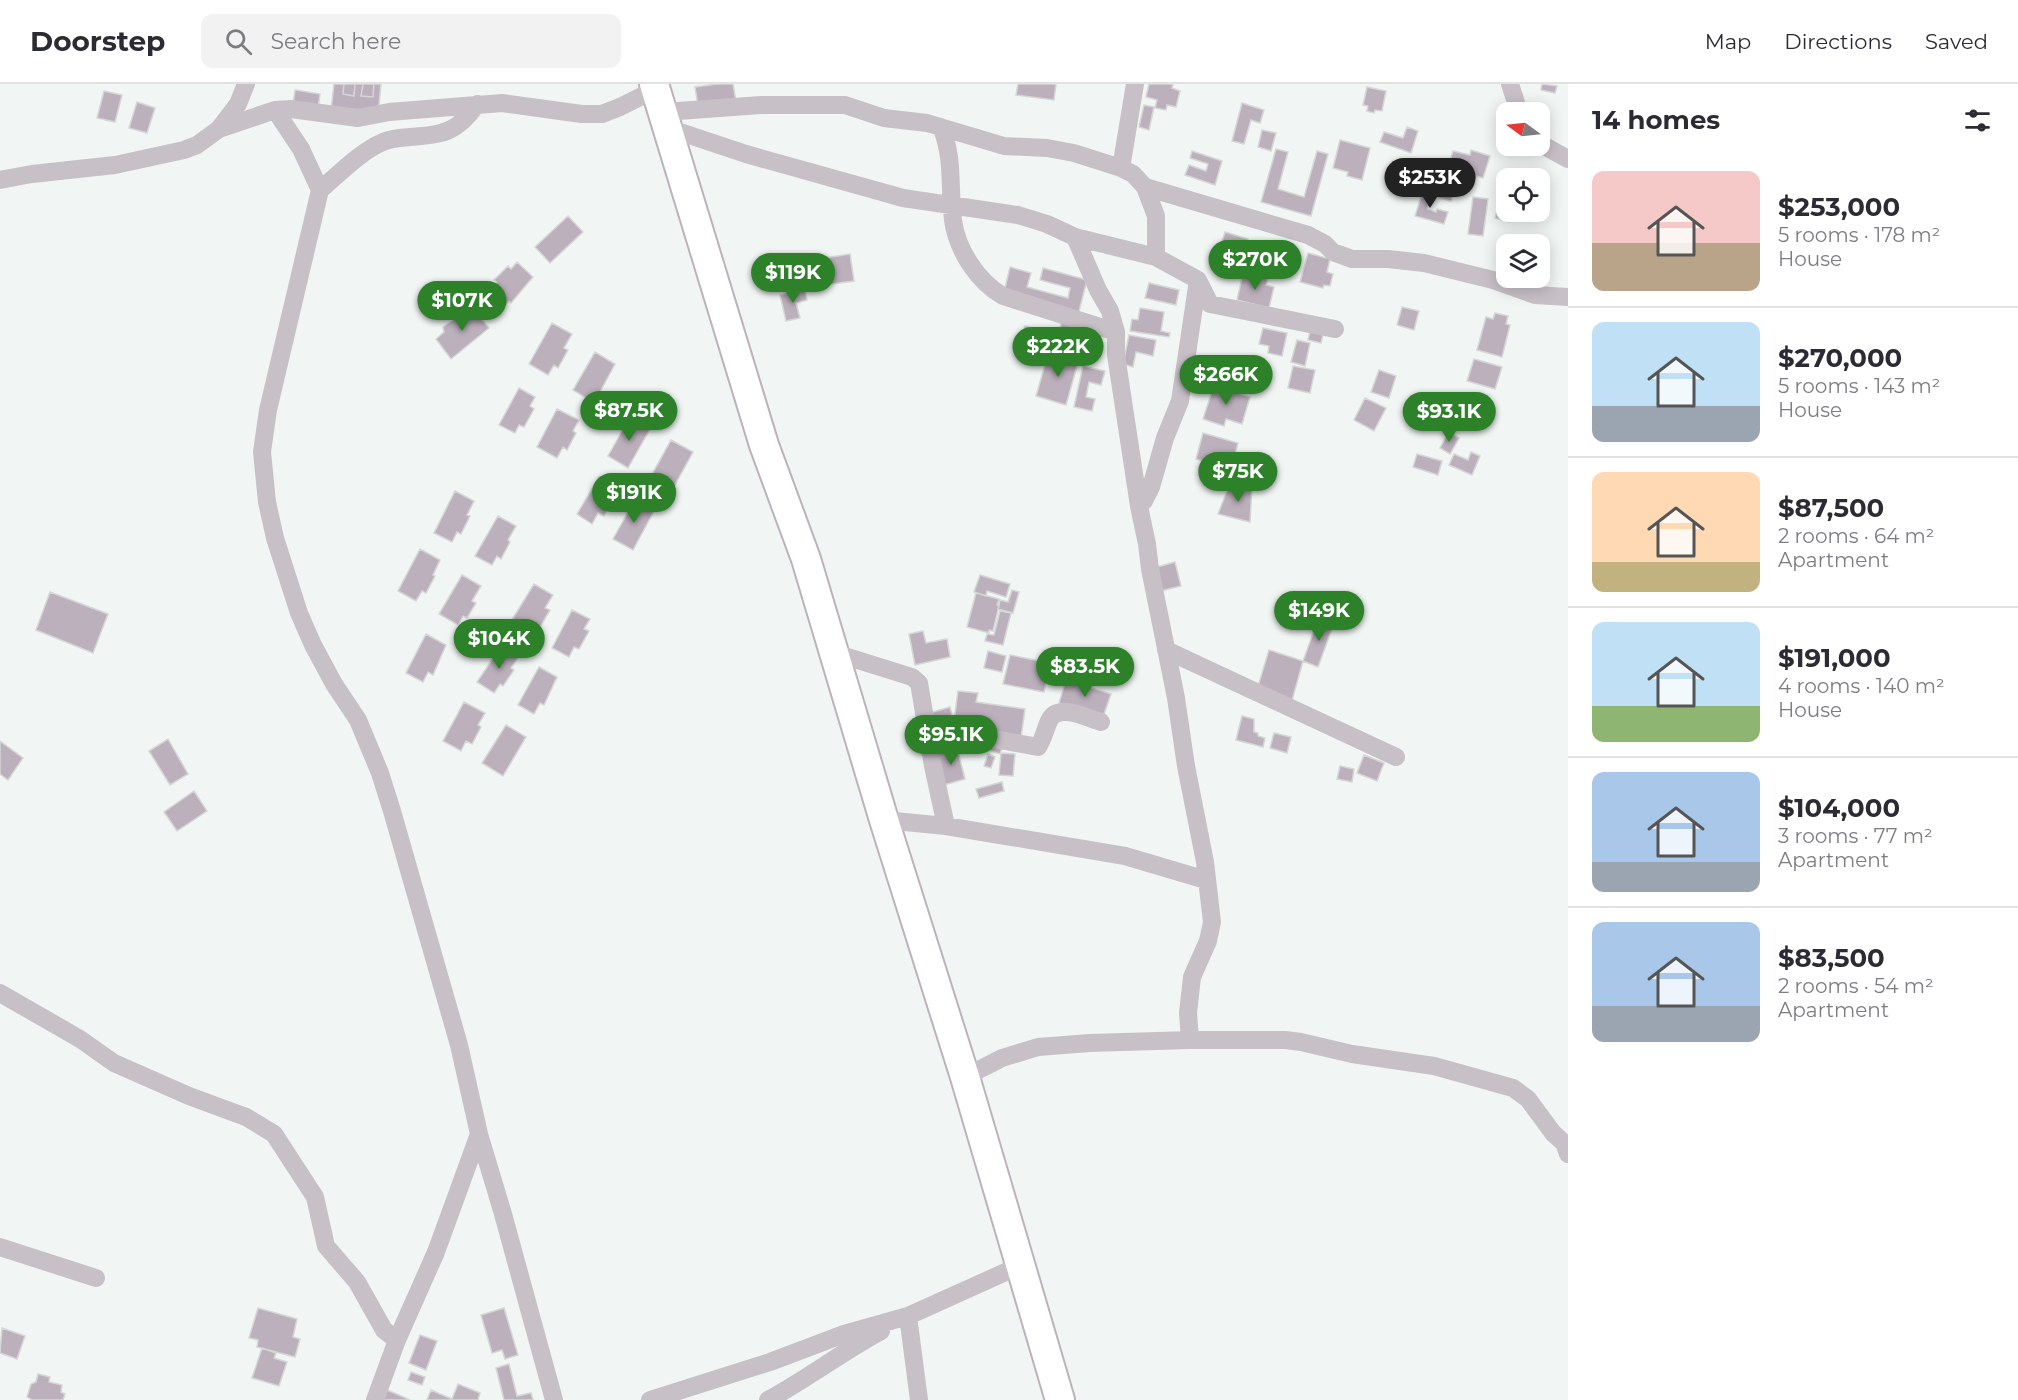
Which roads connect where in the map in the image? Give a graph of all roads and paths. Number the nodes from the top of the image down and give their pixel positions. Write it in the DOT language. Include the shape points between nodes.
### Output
graph roads {
  1 [pos="246,84"];
  2 [pos="1135,84"];
  3 [pos="1143,84"];
  4 [pos="1510,84"];
  5 [pos="1516,102"];
  6 [pos="660,103"];
  7 [pos="477,104"];
  8 [pos="1131,109"];
  9 [pos="275,110"];
  10 [pos="941,127"];
  11 [pos="219,129"];
  12 [pos="1550,149"];
  13 [pos="1568,159"];
  14 [pos="1121,168"];
  15 [pos="0,180"];
  16 [pos="1145,187"];
  17 [pos="320,190"];
  18 [pos="953,206"];
  19 [pos="1075,237"];
  20 [pos="1156,257"];
  21 [pos="1198,280"];
  22 [pos="1568,297"];
  23 [pos="1335,329"];
  24 [pos="1116,332"];
  25 [pos="1139,506"];
  26 [pos="1166,650"];
  27 [pos="835,653"];
  28 [pos="1101,722"];
  29 [pos="930,753"];
  30 [pos="1396,756"];
  31 [pos="884,820"];
  32 [pos="946,826"];
  33 [pos="1206,880"];
  34 [pos="0,993"];
  35 [pos="1190,1040"];
  36 [pos="965,1077"];
  37 [pos="479,1134"];
  38 [pos="1568,1154"];
  39 [pos="0,1247"];
  40 [pos="1019,1266"];
  41 [pos="96,1278"];
  42 [pos="909,1317"];
  43 [pos="397,1340"];
  44 [pos="375,1400"];
  45 [pos="554,1400"];
  46 [pos="650,1400"];
  47 [pos="768,1400"];
  48 [pos="919,1400"];
  49 [pos="1060,1400"];
  1 -- 11 [label="street" via="238,104"];
  2 -- 8 [label="street"];
  3 -- 8 [label="street"];
  4 -- 5 [label="street"];
  6 -- 7 [label="street" via="620,107 602,114"];
  6 -- 10 [label="street" via="845,105"];
  6 -- 18 [label="street" via="746,154 903,198"];
  6 -- 27 [label="main road" via="764,445"];
  7 -- 9 [label="street" via="358,118"];
  7 -- 17 [label="street" via="466,121 450,131 382,142"];
  8 -- 14 [label="street"];
  9 -- 11 [label="street"];
  9 -- 17 [label="street" via="301,149"];
  10 -- 14 [label="street" via="1004,146 1065,151"];
  10 -- 18 [label="street" via="950,156"];
  11 -- 15 [label="street" via="184,150 116,165"];
  12 -- 13 [label="street"];
  14 -- 16 [label="street"];
  16 -- 20 [label="street" via="1156,216"];
  16 -- 22 [label="street" via="1308,236 1352,259 1424,263 1535,295"];
  17 -- 37 [label="street" via="268,410 262,452 267,502 298,613 334,684 358,720 380,772 459,1045"];
  18 -- 19 [label="street" via="1018,215"];
  18 -- 24 [label="street" via="958,239 989,288 1024,304"];
  19 -- 20 [label="street"];
  19 -- 24 [label="street"];
  20 -- 21 [label="street"];
  21 -- 23 [label="street" via="1210,304"];
  21 -- 25 [label="street" via="1180,401 1151,487"];
  24 -- 25 [label="street" via="1116,355"];
  25 -- 26 [label="street"];
  26 -- 30 [label="street"];
  26 -- 33 [label="street"];
  27 -- 29 [label="street" via="912,676 919,683"];
  27 -- 31 [label="main road"];
  28 -- 29 [label="street" via="1062,711 1051,717 1036,748 989,738"];
  29 -- 32 [label="street"];
  31 -- 32 [label="street"];
  31 -- 36 [label="main road"];
  32 -- 33 [label="street" via="1125,856"];
  33 -- 35 [label="street" via="1212,928 1192,977"];
  34 -- 43 [label="street" via="114,1062 246,1117 274,1134 315,1197 326,1246 357,1282 384,1329"];
  35 -- 36 [label="street" via="1038,1047 1002,1058"];
  35 -- 38 [label="street" via="1301,1042 1434,1066 1498,1083 1528,1099 1564,1143"];
  36 -- 40 [label="main road"];
  37 -- 43 [label="street" via="436,1252"];
  37 -- 45 [label="street"];
  39 -- 41 [label="street"];
  40 -- 42 [label="street"];
  40 -- 49 [label="main road"];
  42 -- 46 [label="street" via="844,1334"];
  42 -- 47 [label="street" via="850,1347"];
  42 -- 48 [label="street"];
  43 -- 44 [label="street"];
}
